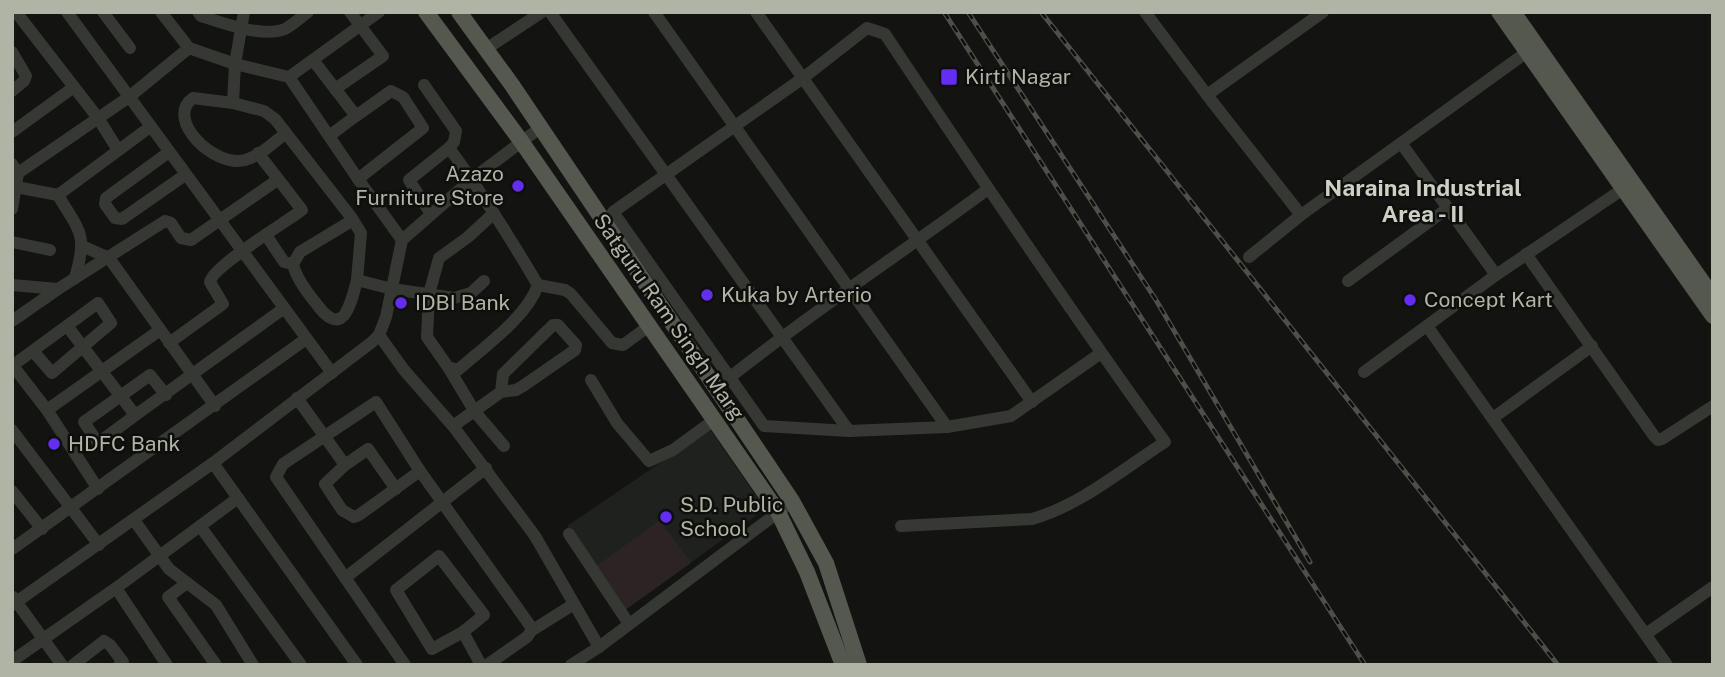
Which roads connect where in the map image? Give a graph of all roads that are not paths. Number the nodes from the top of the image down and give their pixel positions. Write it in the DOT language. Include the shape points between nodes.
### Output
graph roads {
  1 [pos="16,12"];
  2 [pos="67,12"];
  3 [pos="103,12"];
  4 [pos="161,12"];
  5 [pos="198,12"];
  6 [pos="244,12"];
  7 [pos="308,12"];
  8 [pos="350,12"];
  9 [pos="379,12"];
  10 [pos="426,12"];
  11 [pos="459,12"];
  12 [pos="542,12"];
  13 [pos="550,12"];
  14 [pos="654,12"];
  15 [pos="755,12"];
  16 [pos="1145,12"];
  17 [pos="1323,12"];
  18 [pos="1499,12"];
  19 [pos="1513,12"];
  20 [pos="360,27"];
  21 [pos="241,28"];
  22 [pos="130,48"];
  23 [pos="189,48"];
  24 [pos="1532,49"];
  25 [pos="486,50"];
  26 [pos="12,52"];
  27 [pos="313,60"];
  28 [pos="234,64"];
  29 [pos="289,77"];
  30 [pos="803,78"];
  31 [pos="424,85"];
  32 [pos="74,87"];
  33 [pos="335,89"];
  34 [pos="12,91"];
  35 [pos="1207,95"];
  36 [pos="128,97"];
  37 [pos="233,103"];
  38 [pos="356,116"];
  39 [pos="97,118"];
  40 [pos="734,125"];
  41 [pos="150,127"];
  42 [pos="540,128"];
  43 [pos="12,132"];
  44 [pos="286,133"];
  45 [pos="329,136"];
  46 [pos="522,141"];
  47 [pos="1401,143"];
  48 [pos="449,148"];
  49 [pos="118,150"];
  50 [pos="169,152"];
  51 [pos="258,153"];
  52 [pos="15,169"];
  53 [pos="668,174"];
  54 [pos="186,176"];
  55 [pos="276,178"];
  56 [pos="358,179"];
  57 [pos="472,179"];
  58 [pos="16,187"];
  59 [pos="988,189"];
  60 [pos="1623,189"];
  61 [pos="58,195"];
  62 [pos="1448,208"];
  63 [pos="12,209"];
  64 [pos="494,213"];
  65 [pos="432,214"];
  66 [pos="1301,215"];
  67 [pos="608,216"];
  68 [pos="353,220"];
  69 [pos="218,221"];
  70 [pos="266,235"];
  71 [pos="402,240"];
  72 [pos="918,241"];
  73 [pos="12,242"];
  74 [pos="82,246"];
  75 [pos="50,250"];
  76 [pos="241,252"];
  77 [pos="1526,254"];
  78 [pos="1250,257"];
  79 [pos="109,258"];
  80 [pos="293,264"];
  81 [pos="1496,275"];
  82 [pos="75,278"];
  83 [pos="358,280"];
  84 [pos="484,281"];
  85 [pos="1348,281"];
  86 [pos="12,285"];
  87 [pos="538,285"];
  88 [pos="58,289"];
  89 [pos="392,289"];
  90 [pos="850,289"];
  91 [pos="429,294"];
  92 [pos="1713,297"];
  93 [pos="283,309"];
  94 [pos="1713,316"];
  95 [pos="12,321"];
  96 [pos="67,326"];
  97 [pos="649,326"];
  98 [pos="1427,326"];
  99 [pos="160,330"];
  100 [pos="379,335"];
  101 [pos="783,335"];
  102 [pos="306,339"];
  103 [pos="169,343"];
  104 [pos="83,346"];
  105 [pos="1592,346"];
  106 [pos="33,351"];
  107 [pos="1101,353"];
  108 [pos="12,366"];
  109 [pos="448,367"];
  110 [pos="102,371"];
  111 [pos="1364,372"];
  112 [pos="332,373"];
  113 [pos="192,375"];
  114 [pos="729,378"];
  115 [pos="591,380"];
  116 [pos="501,392"];
  117 [pos="166,395"];
  118 [pos="121,397"];
  119 [pos="297,398"];
  120 [pos="1032,402"];
  121 [pos="215,406"];
  122 [pos="1713,406"];
  123 [pos="47,410"];
  124 [pos="475,412"];
  125 [pos="138,414"];
  126 [pos="1493,418"];
  127 [pos="714,420"];
  128 [pos="453,426"];
  129 [pos="947,426"];
  130 [pos="12,430"];
  131 [pos="849,431"];
  132 [pos="324,436"];
  133 [pos="504,446"];
  134 [pos="213,463"];
  135 [pos="345,465"];
  136 [pos="486,468"];
  137 [pos="421,471"];
  138 [pos="98,489"];
  139 [pos="396,489"];
  140 [pos="12,491"];
  141 [pos="238,498"];
  142 [pos="792,501"];
  143 [pos="443,503"];
  144 [pos="71,508"];
  145 [pos="778,512"];
  146 [pos="134,520"];
  147 [pos="200,526"];
  148 [pos="901,526"];
  149 [pos="42,529"];
  150 [pos="569,534"];
  151 [pos="99,545"];
  152 [pos="12,549"];
  153 [pos="160,555"];
  154 [pos="345,578"];
  155 [pos="187,583"];
  156 [pos="1713,587"];
  157 [pos="116,588"];
  158 [pos="14,601"];
  159 [pos="574,604"];
  160 [pos="629,624"];
  161 [pos="531,631"];
  162 [pos="463,632"];
  163 [pos="1646,634"];
  164 [pos="43,638"];
  165 [pos="599,647"];
  166 [pos="12,661"];
  167 [pos="62,665"];
  168 [pos="73,665"];
  169 [pos="120,665"];
  170 [pos="167,665"];
  171 [pos="216,665"];
  172 [pos="253,665"];
  173 [pos="301,665"];
  174 [pos="357,665"];
  175 [pos="405,665"];
  176 [pos="481,665"];
  177 [pos="487,665"];
  178 [pos="571,665"];
  179 [pos="843,665"];
  180 [pos="859,665"];
  181 [pos="1667,665"];
  1 -- 32 [label="street"];
  2 -- 36 [label="street"];
  3 -- 22 [label="street"];
  4 -- 23 [label="street"];
  5 -- 21 [label="street"];
  6 -- 21 [label="street"];
  7 -- 21 [label="street" via="284,29"];
  8 -- 20 [label="street"];
  9 -- 20 [label="street"];
  10 -- 46 [label="main road, Satguru Ram Singh Marg"];
  11 -- 25 [label="main road, Satguru Ram Singh Marg"];
  12 -- 25 [label="street"];
  13 -- 53 [label="street"];
  14 -- 40 [label="street"];
  15 -- 30 [label="street"];
  16 -- 35 [label="street"];
  17 -- 35 [label="street"];
  18 -- 24 [label="main road"];
  19 -- 24 [label="main road"];
  20 -- 27 [label="street"];
  20 -- 33 [label="street" via="383,56"];
  21 -- 28 [label="street"];
  23 -- 28 [label="street"];
  23 -- 36 [label="street"];
  24 -- 47 [label="street"];
  24 -- 60 [label="main road"];
  24 -- 92 [label="main road"];
  25 -- 42 [label="main road, Satguru Ram Singh Marg"];
  26 -- 34 [label="street" via="26,76"];
  27 -- 29 [label="street"];
  27 -- 33 [label="street"];
  28 -- 29 [label="street"];
  28 -- 37 [label="street"];
  29 -- 45 [label="street"];
  30 -- 40 [label="street"];
  30 -- 59 [label="street" via="867,28 885,34"];
  30 -- 72 [label="street"];
  31 -- 48 [label="street" via="456,131"];
  32 -- 39 [label="street"];
  32 -- 43 [label="street"];
  33 -- 38 [label="street"];
  35 -- 66 [label="street"];
  36 -- 39 [label="street"];
  36 -- 41 [label="street"];
  37 -- 44 [label="street" via="264,111"];
  37 -- 51 [label="street" via="193,99 184,117 201,145 215,156 239,161"];
  38 -- 45 [label="street"];
  38 -- 56 [label="street" via="391,91 403,97 423,128"];
  39 -- 49 [label="street"];
  39 -- 52 [label="street"];
  40 -- 53 [label="street"];
  40 -- 90 [label="street"];
  41 -- 49 [label="street"];
  41 -- 50 [label="street"];
  42 -- 46 [label="street"];
  42 -- 67 [label="main road, Satguru Ram Singh Marg"];
  44 -- 51 [label="street"];
  44 -- 68 [label="street"];
  45 -- 56 [label="street"];
  46 -- 57 [label="street"];
  46 -- 97 [label="main road, Satguru Ram Singh Marg"];
  47 -- 62 [label="street"];
  47 -- 66 [label="street"];
  48 -- 57 [label="street"];
  48 -- 65 [label="street" via="409,180"];
  49 -- 61 [label="street"];
  50 -- 54 [label="street"];
  50 -- 54 [label="street" via="106,198 105,204 115,218 122,219"];
  51 -- 55 [label="street"];
  52 -- 58 [label="street"];
  53 -- 67 [label="street"];
  53 -- 101 [label="street"];
  54 -- 69 [label="street"];
  55 -- 69 [label="street"];
  55 -- 70 [label="street" via="302,210"];
  56 -- 71 [label="street"];
  57 -- 64 [label="street"];
  57 -- 65 [label="street"];
  58 -- 61 [label="street"];
  58 -- 63 [label="street"];
  59 -- 72 [label="street"];
  59 -- 107 [label="street"];
  60 -- 77 [label="street"];
  60 -- 94 [label="main road"];
  61 -- 74 [label="street" via="83,236"];
  62 -- 81 [label="street"];
  62 -- 85 [label="street"];
  64 -- 87 [label="street"];
  64 -- 91 [label="street" via="439,258"];
  65 -- 71 [label="street"];
  66 -- 78 [label="street"];
  67 -- 114 [label="street"];
  67 -- 142 [label="main road, Satguru Ram Singh Marg"];
  68 -- 80 [label="street" via="300,252"];
  68 -- 83 [label="street" via="361,233"];
  69 -- 76 [label="street"];
  69 -- 79 [label="street" via="188,240 165,221"];
  70 -- 76 [label="street"];
  70 -- 80 [label="street" via="284,262"];
  71 -- 89 [label="street"];
  72 -- 90 [label="street"];
  72 -- 120 [label="street"];
  73 -- 75 [label="street"];
  74 -- 79 [label="street"];
  74 -- 82 [label="street"];
  76 -- 93 [label="street"];
  76 -- 103 [label="street" via="209,278 223,304"];
  77 -- 81 [label="street"];
  77 -- 105 [label="street"];
  79 -- 82 [label="street"];
  79 -- 99 [label="street"];
  80 -- 83 [label="street" via="310,297 334,321 346,313"];
  81 -- 98 [label="street"];
  82 -- 88 [label="street"];
  83 -- 89 [label="street"];
  84 -- 91 [label="street" via="462,298"];
  86 -- 88 [label="street"];
  87 -- 97 [label="street" via="571,294 617,345"];
  87 -- 109 [label="street" via="528,304 498,334 458,370"];
  88 -- 95 [label="street"];
  89 -- 91 [label="street"];
  89 -- 100 [label="street"];
  90 -- 101 [label="street"];
  90 -- 129 [label="street"];
  91 -- 109 [label="street" via="426,334"];
  93 -- 102 [label="street"];
  93 -- 113 [label="street"];
  96 -- 104 [label="street"];
  96 -- 104 [label="street" via="98,303 111,323"];
  96 -- 106 [label="street"];
  97 -- 127 [label="main road, Satguru Ram Singh Marg"];
  98 -- 111 [label="street"];
  98 -- 126 [label="street"];
  99 -- 103 [label="street"];
  99 -- 110 [label="street"];
  100 -- 112 [label="street"];
  100 -- 128 [label="street"];
  101 -- 114 [label="street"];
  101 -- 131 [label="street"];
  102 -- 112 [label="street"];
  102 -- 121 [label="street"];
  103 -- 113 [label="street"];
  104 -- 106 [label="street" via="52,373"];
  104 -- 110 [label="street"];
  105 -- 122 [label="street" via="1658,440"];
  105 -- 126 [label="street"];
  106 -- 108 [label="street"];
  107 -- 120 [label="street"];
  107 -- 148 [label="street" via="1165,442 1049,514 1032,519"];
  108 -- 123 [label="street"];
  109 -- 124 [label="street"];
  110 -- 118 [label="street"];
  110 -- 123 [label="street"];
  112 -- 119 [label="street"];
  113 -- 117 [label="street"];
  113 -- 121 [label="street"];
  114 -- 131 [label="street" via="764,426"];
  115 -- 127 [label="street" via="649,461 673,450"];
  116 -- 116 [label="street" via="523,386 576,345 553,325 503,374"];
  116 -- 124 [label="street"];
  117 -- 118 [label="street" via="150,375"];
  117 -- 125 [label="street"];
  118 -- 125 [label="street"];
  118 -- 125 [label="street" via="84,422 98,443"];
  119 -- 132 [label="street"];
  119 -- 134 [label="street"];
  120 -- 129 [label="street" via="1012,416"];
  121 -- 138 [label="street"];
  123 -- 138 [label="street"];
  124 -- 128 [label="street"];
  124 -- 133 [label="street"];
  126 -- 163 [label="street"];
  127 -- 145 [label="main road, Satguru Ram Singh Marg"];
  128 -- 136 [label="street"];
  129 -- 131 [label="street"];
  130 -- 144 [label="street"];
  132 -- 135 [label="street"];
  132 -- 137 [label="street" via="376,402"];
  132 -- 154 [label="street" via="283,464 276,477"];
  134 -- 141 [label="street"];
  134 -- 146 [label="street"];
  135 -- 139 [label="street" via="368,449"];
  135 -- 139 [label="street" via="325,484 350,517"];
  136 -- 143 [label="street"];
  136 -- 159 [label="street" via="535,536"];
  137 -- 139 [label="street"];
  137 -- 143 [label="street"];
  138 -- 144 [label="street"];
  140 -- 149 [label="street"];
  141 -- 147 [label="street"];
  141 -- 174 [label="street"];
  142 -- 145 [label="street"];
  142 -- 180 [label="main road, Satguru Ram Singh Marg" via="826,563"];
  143 -- 154 [label="street"];
  143 -- 161 [label="street"];
  144 -- 149 [label="street"];
  144 -- 151 [label="street"];
  145 -- 160 [label="street"];
  145 -- 179 [label="main road, Satguru Ram Singh Marg"];
  146 -- 151 [label="street"];
  146 -- 153 [label="street"];
  147 -- 153 [label="street"];
  147 -- 173 [label="street"];
  149 -- 152 [label="street"];
  150 -- 160 [label="street"];
  151 -- 158 [label="street"];
  153 -- 155 [label="street"];
  153 -- 157 [label="street"];
  154 -- 175 [label="street"];
  155 -- 171 [label="street" via="167,597"];
  155 -- 172 [label="street" via="216,605"];
  156 -- 163 [label="street"];
  157 -- 164 [label="street"];
  157 -- 170 [label="street"];
  158 -- 164 [label="street"];
  159 -- 161 [label="street"];
  159 -- 165 [label="street"];
  160 -- 165 [label="street"];
  161 -- 177 [label="street"];
  162 -- 162 [label="street" via="432,649 396,590 439,556 484,615"];
  162 -- 176 [label="street"];
  163 -- 181 [label="street"];
  164 -- 166 [label="street"];
  164 -- 167 [label="street"];
  165 -- 178 [label="street"];
  168 -- 169 [label="street" via="104,641 123,662"];
}
